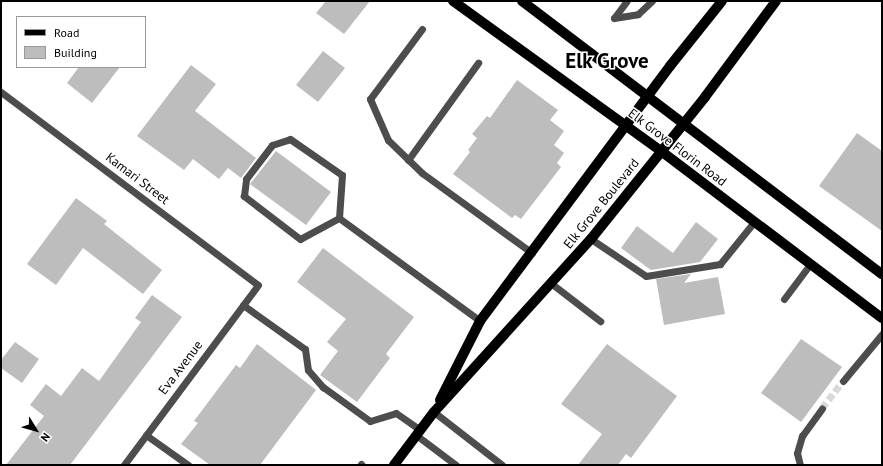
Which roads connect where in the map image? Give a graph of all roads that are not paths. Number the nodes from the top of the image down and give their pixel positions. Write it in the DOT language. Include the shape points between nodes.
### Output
graph roads {
  1 [pos="454,1"];
  2 [pos="522,1"];
  3 [pos="627,1"];
  4 [pos="652,1"];
  5 [pos="722,1"];
  6 [pos="776,1"];
  7 [pos="422,29"];
  8 [pos="478,64"];
  9 [pos="1,92"];
  10 [pos="648,96"];
  11 [pos="684,124"];
  12 [pos="626,126"];
  13 [pos="661,152"];
  14 [pos="408,160"];
  15 [pos="340,218"];
  16 [pos="754,222"];
  17 [pos="591,239"];
  18 [pos="532,253"];
  19 [pos="811,263"];
  20 [pos="882,274"];
  21 [pos="552,284"];
  22 [pos="258,285"];
  23 [pos="784,299"];
  24 [pos="243,306"];
  25 [pos="882,318"];
  26 [pos="480,321"];
  27 [pos="600,321"];
  28 [pos="882,334"];
  29 [pos="843,380"];
  30 [pos="822,408"];
  31 [pos="434,412"];
  32 [pos="418,432"];
  33 [pos="146,435"];
  34 [pos="124,465"];
  35 [pos="188,465"];
  36 [pos="394,465"];
  37 [pos="456,465"];
  38 [pos="502,465"];
  39 [pos="800,465"];
  1 -- 12 [label="main road, Elk Grove Florin Road"];
  2 -- 10 [label="main road, Elk Grove Florin Road"];
  3 -- 4 [label="street" via="614,18 638,14"];
  5 -- 10 [label="main road, Elk Grove Boulevard"];
  6 -- 11 [label="main road, Elk Grove Boulevard"];
  7 -- 14 [label="street" via="370,99 388,140"];
  8 -- 14 [label="street"];
  9 -- 22 [label="street, Kamari Street"];
  10 -- 11 [label="main road, Elk Grove Florin Road"];
  10 -- 12 [label="main road, Elk Grove Boulevard"];
  11 -- 13 [label="main road, Elk Grove Boulevard"];
  11 -- 20 [label="main road, Elk Grove Florin Road"];
  12 -- 13 [label="main road, Elk Grove Florin Road"];
  12 -- 18 [label="main road, Elk Grove Boulevard"];
  13 -- 16 [label="main road, Elk Grove Florin Road"];
  13 -- 17 [label="main road, Elk Grove Boulevard"];
  14 -- 18 [label="street"];
  15 -- 15 [label="street" via="300,239 244,196 246,179 272,145 290,139 342,175"];
  15 -- 26 [label="street"];
  16 -- 17 [label="street" via="720,264 646,276"];
  16 -- 19 [label="main road, Elk Grove Florin Road"];
  17 -- 21 [label="main road, Elk Grove Boulevard"];
  18 -- 26 [label="main road, Elk Grove Boulevard"];
  19 -- 23 [label="street"];
  19 -- 25 [label="main road, Elk Grove Florin Road"];
  21 -- 27 [label="street"];
  21 -- 31 [label="main road, Elk Grove Boulevard"];
  22 -- 24 [label="street, Eva Avenue"];
  24 -- 32 [label="street" via="305,349 308,370 323,387 370,421 396,414"];
  24 -- 33 [label="street, Eva Avenue"];
  26 -- 31 [label="main road, Elk Grove Boulevard"];
  28 -- 29 [label="street"];
  30 -- 39 [label="street" via="802,436 797,454"];
  31 -- 32 [label="main road, Elk Grove Boulevard"];
  31 -- 38 [label="street"];
  32 -- 36 [label="main road, Elk Grove Boulevard"];
  32 -- 37 [label="street"];
  33 -- 34 [label="street, Eva Avenue"];
  33 -- 35 [label="street"];
}
